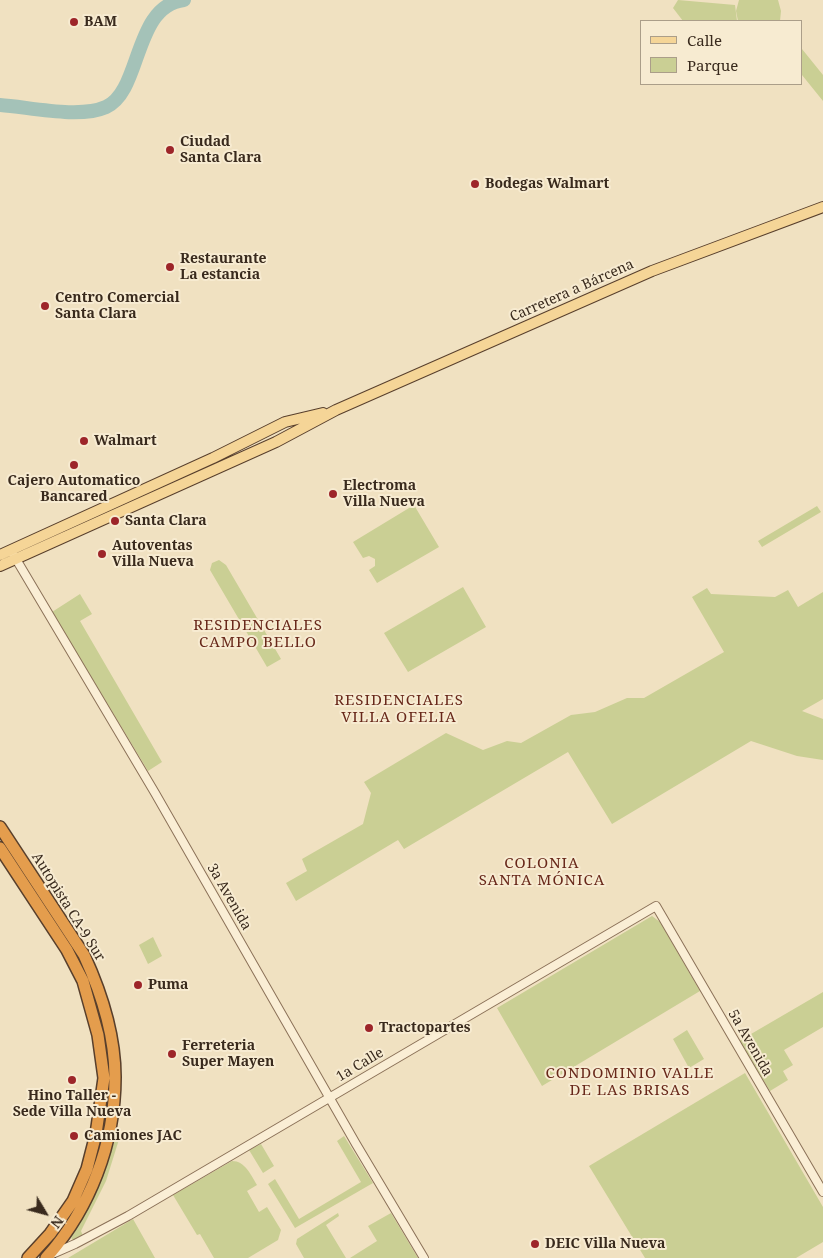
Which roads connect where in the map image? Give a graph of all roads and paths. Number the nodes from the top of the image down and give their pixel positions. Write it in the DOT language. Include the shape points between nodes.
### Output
graph roads {
  1 [pos="823,208"];
  2 [pos="336,410"];
  3 [pos="285,422"];
  4 [pos="298,431"];
  5 [pos="276,442"];
  6 [pos="0,555"];
  7 [pos="13,555"];
  8 [pos="0,566"];
  9 [pos="0,827"];
  10 [pos="0,848"];
  11 [pos="656,906"];
  12 [pos="331,1097"];
  13 [pos="823,1192"];
  14 [pos="65,1234"];
  15 [pos="75,1244"];
  16 [pos="47,1257"];
  17 [pos="28,1258"];
  18 [pos="424,1258"];
  1 -- 2 [label="main road, Carretera a Bárcena" via="652,271"];
  2 -- 3 [label="main road, Carretera a Bárcena"];
  2 -- 4 [label="main road, Carretera a Bárcena"];
  3 -- 4 [label="main road"];
  3 -- 5 [label="main road"];
  3 -- 7 [label="main road, Carretera a Bárcena"];
  4 -- 5 [label="main road, Carretera a Bárcena"];
  5 -- 7 [label="main road, Carretera a Bárcena"];
  6 -- 7 [label="main road, Carretera a Bárcena"];
  7 -- 8 [label="main road, Carretera a Bárcena"];
  7 -- 12 [label="street, 3a Avenida"];
  9 -- 14 [label="highway, Autopista CA-9 Sur" via="84,956 109,1025 115,1076 109,1132 89,1195"];
  10 -- 17 [label="highway, Autopista CA-9 Sur" via="67,950 83,981 98,1035 104,1078 87,1169 73,1201"];
  11 -- 12 [label="street, 1a Calle"];
  11 -- 13 [label="street, 5a Avenida"];
  12 -- 15 [label="street, 1a Calle"];
  12 -- 18 [label="street, 3a Avenida"];
  14 -- 15 [label="street"];
  14 -- 16 [label="highway, Autopista CA-9 Sur"];
  15 -- 16 [label="street, 1a Calle"];
}
